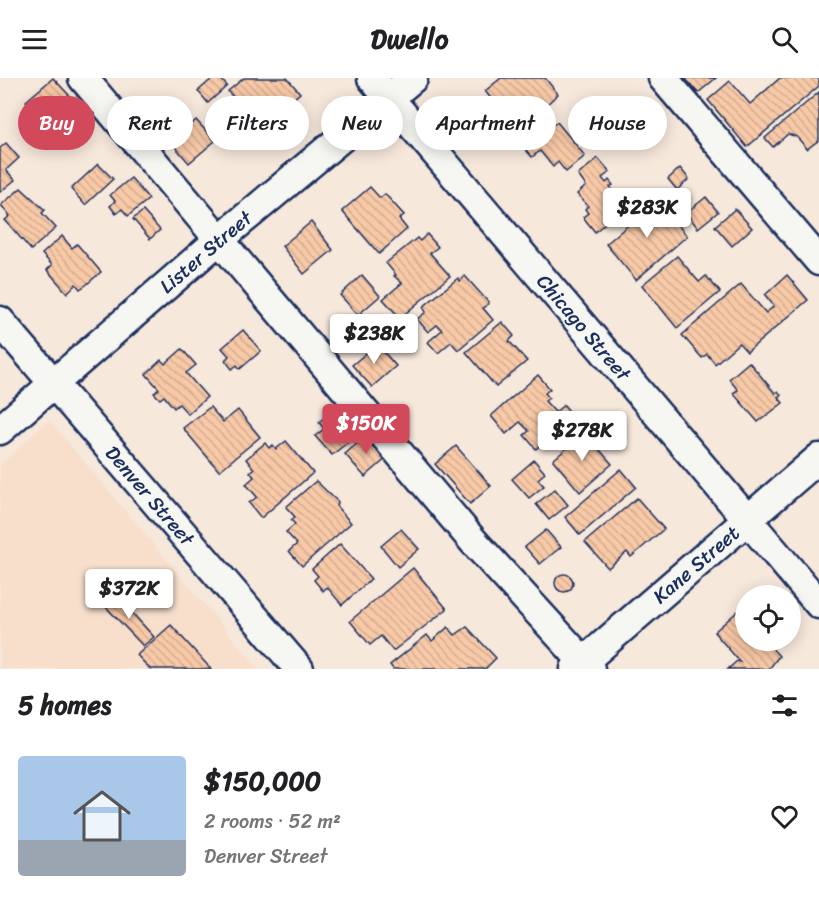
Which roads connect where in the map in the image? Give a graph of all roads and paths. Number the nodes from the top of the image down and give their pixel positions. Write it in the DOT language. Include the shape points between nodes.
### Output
graph roads {
  1 [pos="83,78"];
  2 [pos="413,78"];
  3 [pos="663,78"];
  4 [pos="381,88"];
  5 [pos="220,239"];
  6 [pos="819,261"];
  7 [pos="0,321"];
  8 [pos="54,382"];
  9 [pos="0,430"];
  10 [pos="819,458"];
  11 [pos="748,521"];
  12 [pos="819,604"];
  13 [pos="583,667"];
  14 [pos="299,669"];
  1 -- 5 [label="street"];
  2 -- 4 [label="street, Lister Street"];
  3 -- 6 [label="street"];
  4 -- 5 [label="street, Lister Street"];
  4 -- 11 [label="street, Chicago Street"];
  5 -- 8 [label="street, Lister Street"];
  5 -- 13 [label="street"];
  7 -- 8 [label="street, Denver Street"];
  8 -- 9 [label="street, Lister Street"];
  8 -- 14 [label="street, Denver Street"];
  10 -- 11 [label="street, Kane Street"];
  11 -- 12 [label="street, Chicago Street"];
  11 -- 13 [label="street, Kane Street"];
}
